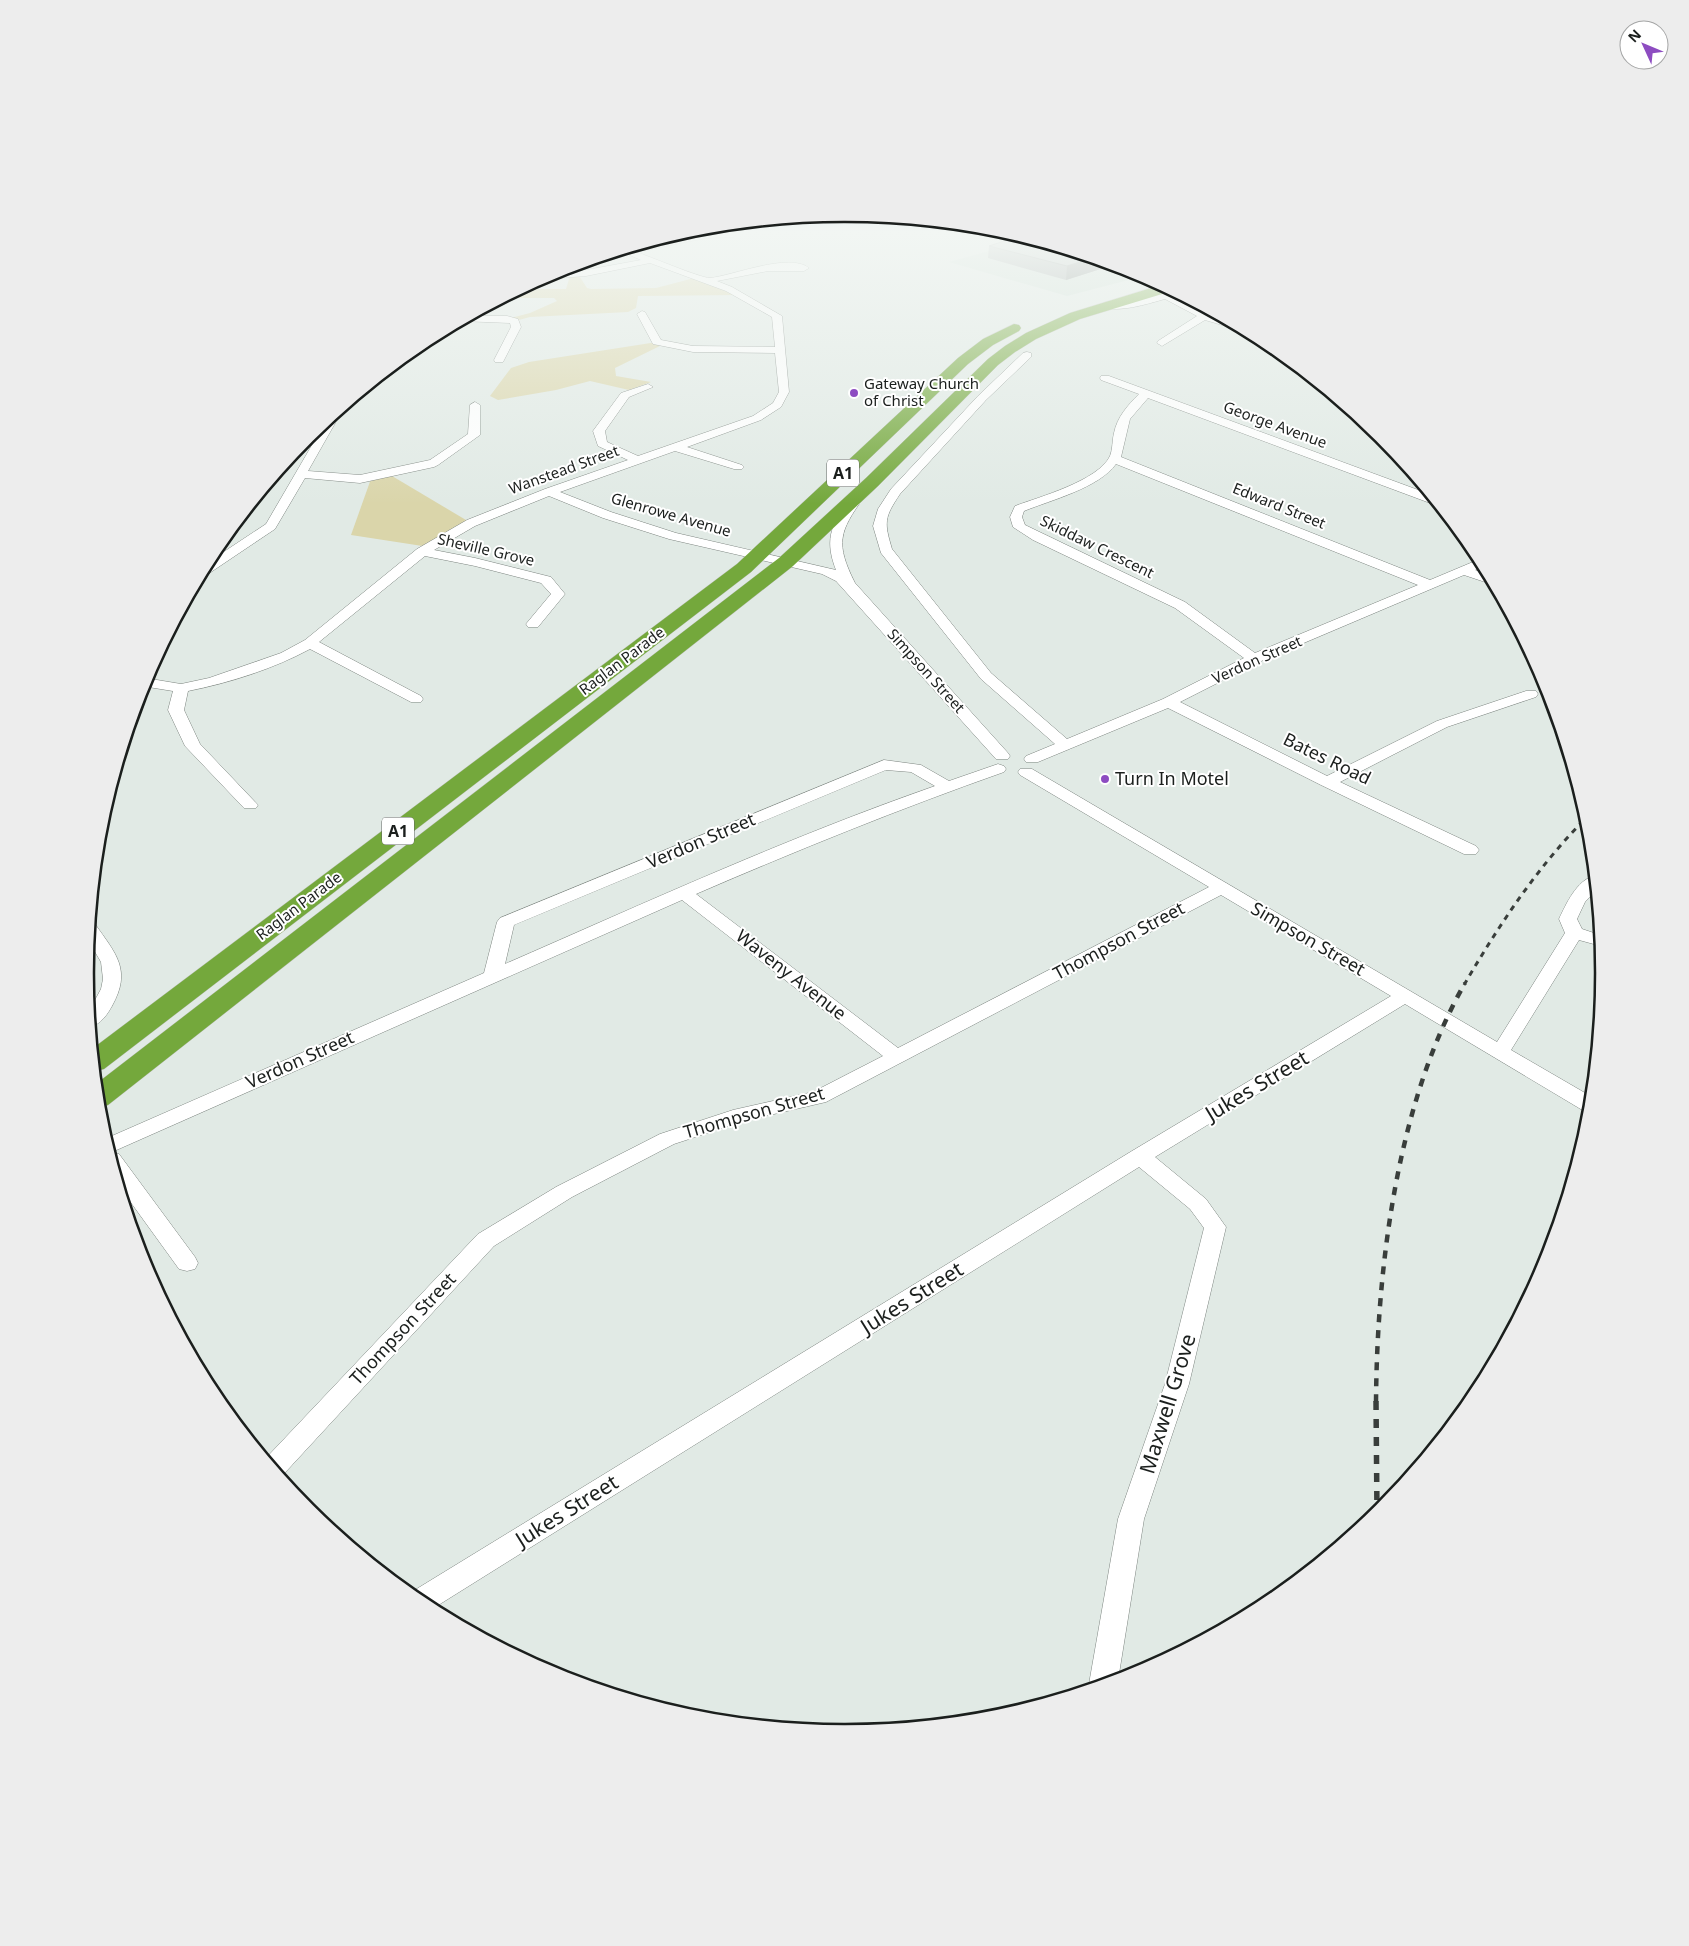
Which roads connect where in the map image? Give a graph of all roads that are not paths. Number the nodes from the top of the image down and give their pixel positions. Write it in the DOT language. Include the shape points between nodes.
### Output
graph roads {
  1 [pos="516,323"];
  2 [pos="647,323"];
  3 [pos="778,323"];
  4 [pos="1024,323"];
  5 [pos="1061,323"];
  6 [pos="1192,323"];
  7 [pos="1162,343"];
  8 [pos="779,350"];
  9 [pos="1027,355"];
  10 [pos="499,360"];
  11 [pos="1105,378"];
  12 [pos="648,387"];
  13 [pos="929,391"];
  14 [pos="1146,394"];
  15 [pos="959,395"];
  16 [pos="982,398"];
  17 [pos="475,405"];
  18 [pos="326,431"];
  19 [pos="676,447"];
  20 [pos="1114,459"];
  21 [pos="637,460"];
  22 [pos="738,467"];
  23 [pos="302,474"];
  24 [pos="872,482"];
  25 [pos="549,492"];
  26 [pos="1424,496"];
  27 [pos="422,552"];
  28 [pos="757,554"];
  29 [pos="216,562"];
  30 [pos="786,562"];
  31 [pos="1475,565"];
  32 [pos="1464,570"];
  33 [pos="1482,577"];
  34 [pos="1430,584"];
  35 [pos="850,586"];
  36 [pos="533,624"];
  37 [pos="310,643"];
  38 [pos="1254,659"];
  39 [pos="152,683"];
  40 [pos="181,688"];
  41 [pos="1530,694"];
  42 [pos="416,699"];
  43 [pos="1168,702"];
  44 [pos="1065,745"];
  45 [pos="1000,762"];
  46 [pos="1029,766"];
  47 [pos="1327,782"];
  48 [pos="947,786"];
  49 [pos="250,805"];
  50 [pos="1470,850"];
  51 [pos="1590,886"];
  52 [pos="1221,888"];
  53 [pos="685,894"];
  54 [pos="1574,933"];
  55 [pos="95,937"];
  56 [pos="1594,939"];
  57 [pos="493,976"];
  58 [pos="1405,996"];
  59 [pos="95,1018"];
  60 [pos="1500,1052"];
  61 [pos="897,1057"];
  62 [pos="99,1058"];
  63 [pos="104,1093"];
  64 [pos="1584,1102"];
  65 [pos="114,1143"];
  66 [pos="1140,1156"];
  67 [pos="121,1172"];
  68 [pos="187,1263"];
  69 [pos="276,1464"];
  70 [pos="428,1597"];
  71 [pos="1105,1677"];
  1 -- 10 [label="street"];
  2 -- 8 [label="street" via="658,342 693,350"];
  3 -- 8 [label="street, Wanstead Street"];
  4 -- 13 [label="highway, Raglan Parade / A1" via="975,351"];
  5 -- 15 [label="highway, Raglan Parade / A1" via="1024,341 993,362"];
  6 -- 7 [label="street"];
  8 -- 19 [label="street, Wanstead Street" via="784,392 777,405 757,418"];
  9 -- 16 [label="street"];
  11 -- 14 [label="street, George Avenue"];
  12 -- 21 [label="street" via="625,395 599,431 602,444"];
  13 -- 15 [label="highway"];
  13 -- 28 [label="highway, Raglan Parade / A1"];
  14 -- 20 [label="street" via="1123,421"];
  14 -- 26 [label="street, George Avenue"];
  15 -- 16 [label="street"];
  15 -- 24 [label="highway, Raglan Parade / A1"];
  16 -- 44 [label="street" via="895,492 884,509 879,526 886,550 986,676"];
  17 -- 23 [label="street" via="474,435 434,463 360,479"];
  18 -- 23 [label="street"];
  19 -- 21 [label="street, Wanstead Street"];
  19 -- 22 [label="street"];
  20 -- 34 [label="street, Edward Street"];
  20 -- 38 [label="street, Skiddaw Crescent" via="1080,484 1019,509 1016,517 1019,527 1180,605"];
  21 -- 25 [label="street, Wanstead Street"];
  23 -- 29 [label="street" via="270,526"];
  24 -- 30 [label="highway, Raglan Parade / A1"];
  24 -- 35 [label="street, Simpson Street" via="847,511 834,546 836,558"];
  25 -- 27 [label="street, Wanstead Street" via="471,523"];
  25 -- 28 [label="street, Glenrowe Avenue" via="638,526"];
  27 -- 36 [label="street, Sheville Grove" via="546,580 558,594"];
  27 -- 37 [label="street, Wanstead Street"];
  28 -- 30 [label="street, Glenrowe Avenue"];
  28 -- 62 [label="highway, Raglan Parade / A1" via="703,600"];
  30 -- 35 [label="street, Simpson Street" via="826,571"];
  30 -- 63 [label="highway, Raglan Parade / A1"];
  31 -- 32 [label="street, Verdon Street"];
  32 -- 33 [label="street"];
  32 -- 34 [label="street, Verdon Street"];
  34 -- 38 [label="street, Verdon Street"];
  35 -- 45 [label="street, Simpson Street"];
  37 -- 40 [label="street, Wanstead Street" via="286,656 212,682"];
  37 -- 42 [label="street"];
  38 -- 43 [label="street, Verdon Street"];
  39 -- 40 [label="street, Wanstead Street"];
  40 -- 49 [label="street" via="176,710 193,746"];
  41 -- 47 [label="street" via="1442,724"];
  43 -- 44 [label="street, Verdon Street"];
  43 -- 47 [label="street, Bates Road"];
  44 -- 46 [label="street, Verdon Street"];
  45 -- 46 [label="street" via="1018,754"];
  45 -- 48 [label="street, Verdon Street"];
  46 -- 52 [label="street, Simpson Street"];
  47 -- 50 [label="street, Bates Road"];
  48 -- 53 [label="street, Verdon Street" via="780,851"];
  48 -- 57 [label="street, Verdon Street" via="915,768 884,765 506,922"];
  51 -- 54 [label="street" via="1577,900 1568,919"];
  52 -- 58 [label="street, Simpson Street"];
  52 -- 61 [label="street, Thompson Street"];
  53 -- 57 [label="street, Verdon Street"];
  53 -- 61 [label="street, Waveny Avenue"];
  54 -- 56 [label="street"];
  54 -- 60 [label="street"];
  55 -- 59 [label="street" via="112,964 113,987"];
  57 -- 65 [label="street, Verdon Street"];
  58 -- 60 [label="street, Simpson Street"];
  58 -- 66 [label="street, Jukes Street"];
  60 -- 64 [label="street, Simpson Street"];
  61 -- 69 [label="street, Thompson Street" via="819,1097 740,1115 667,1138 501,1229 486,1240"];
  66 -- 70 [label="street, Jukes Street"];
  66 -- 71 [label="street, Maxwell Grove" via="1198,1204 1215,1227 1177,1384 1131,1519"];
  67 -- 68 [label="street"];
}
